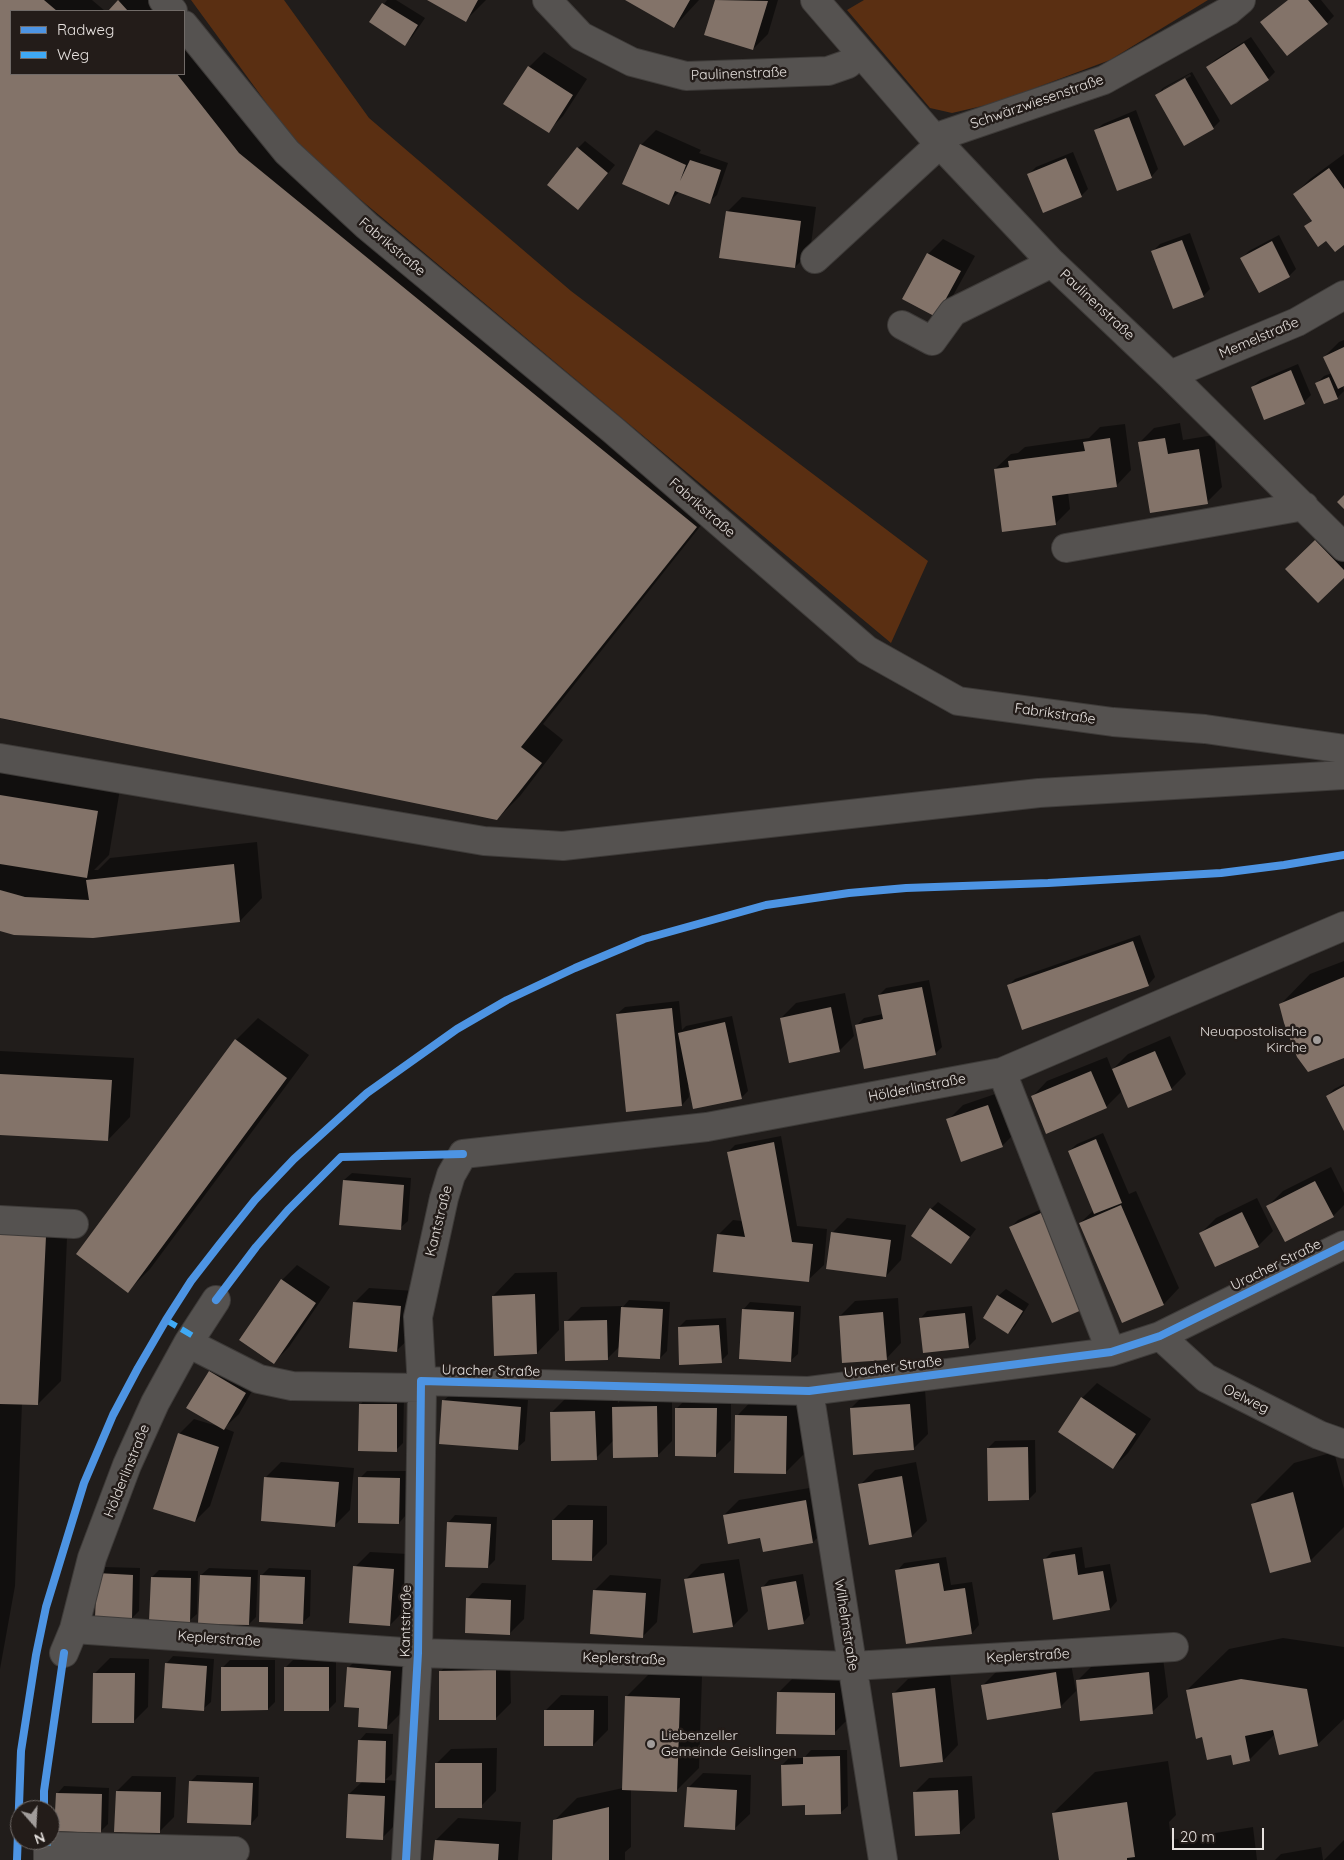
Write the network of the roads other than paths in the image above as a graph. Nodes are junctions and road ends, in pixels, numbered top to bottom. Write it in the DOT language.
graph roads {
  1 [pos="163,0"];
  2 [pos="547,0"];
  3 [pos="815,0"];
  4 [pos="1241,0"];
  5 [pos="172,10"];
  6 [pos="185,26"];
  7 [pos="860,53"];
  8 [pos="937,141"];
  9 [pos="815,259"];
  10 [pos="1052,263"];
  11 [pos="1344,295"];
  12 [pos="902,325"];
  13 [pos="1170,375"];
  14 [pos="1304,506"];
  15 [pos="1344,547"];
  16 [pos="1066,548"];
  17 [pos="1344,749"];
  18 [pos="0,758"];
  19 [pos="1344,775"];
  20 [pos="1344,926"];
  21 [pos="1002,1072"];
  22 [pos="463,1154"];
  23 [pos="0,1220"];
  24 [pos="74,1224"];
  25 [pos="1344,1245"];
  26 [pos="216,1300"];
  27 [pos="1160,1336"];
  28 [pos="188,1342"];
  29 [pos="1111,1352"];
  30 [pos="422,1385"];
  31 [pos="809,1391"];
  32 [pos="1344,1444"];
  33 [pos="69,1641"];
  34 [pos="1174,1647"];
  35 [pos="418,1653"];
  36 [pos="853,1666"];
  37 [pos="235,1850"];
  38 [pos="48,1860"];
  39 [pos="406,1860"];
  40 [pos="883,1860"];
  1 -- 5 [label="street"];
  2 -- 7 [label="street, Paulinenstraße"];
  3 -- 7 [label="street, Paulinenstraße"];
  4 -- 8 [label="street, Schwärzwiesenstraße"];
  6 -- 17 [label="street, Fabrikstraße"];
  7 -- 8 [label="street, Paulinenstraße"];
  8 -- 9 [label="street"];
  8 -- 10 [label="street, Paulinenstraße"];
  10 -- 12 [label="street"];
  10 -- 13 [label="street, Paulinenstraße"];
  11 -- 13 [label="street, Memelstraße"];
  13 -- 14 [label="street, Paulinenstraße"];
  14 -- 15 [label="street, Paulinenstraße"];
  14 -- 16 [label="street"];
  18 -- 19 [label="street"];
  20 -- 21 [label="street, Hölderlinstraße"];
  21 -- 22 [label="street, Hölderlinstraße"];
  21 -- 29 [label="street"];
  22 -- 30 [label="street, Kantstraße"];
  23 -- 24 [label="street"];
  25 -- 27 [label="street, Uracher Straße"];
  26 -- 28 [label="street, Hölderlinstraße"];
  27 -- 29 [label="street, Uracher Straße"];
  27 -- 32 [label="street, Oelweg"];
  28 -- 30 [label="street, Uracher Straße"];
  28 -- 33 [label="street, Hölderlinstraße"];
  29 -- 31 [label="street, Uracher Straße"];
  30 -- 31 [label="street, Uracher Straße"];
  30 -- 35 [label="street, Kantstraße"];
  31 -- 36 [label="street, Wilhelmstraße"];
  33 -- 35 [label="street, Keplerstraße"];
  34 -- 36 [label="street, Keplerstraße"];
  35 -- 36 [label="street, Keplerstraße"];
  35 -- 39 [label="street, Kantstraße"];
  36 -- 40 [label="street, Wilhelmstraße"];
  37 -- 38 [label="street"];
}
